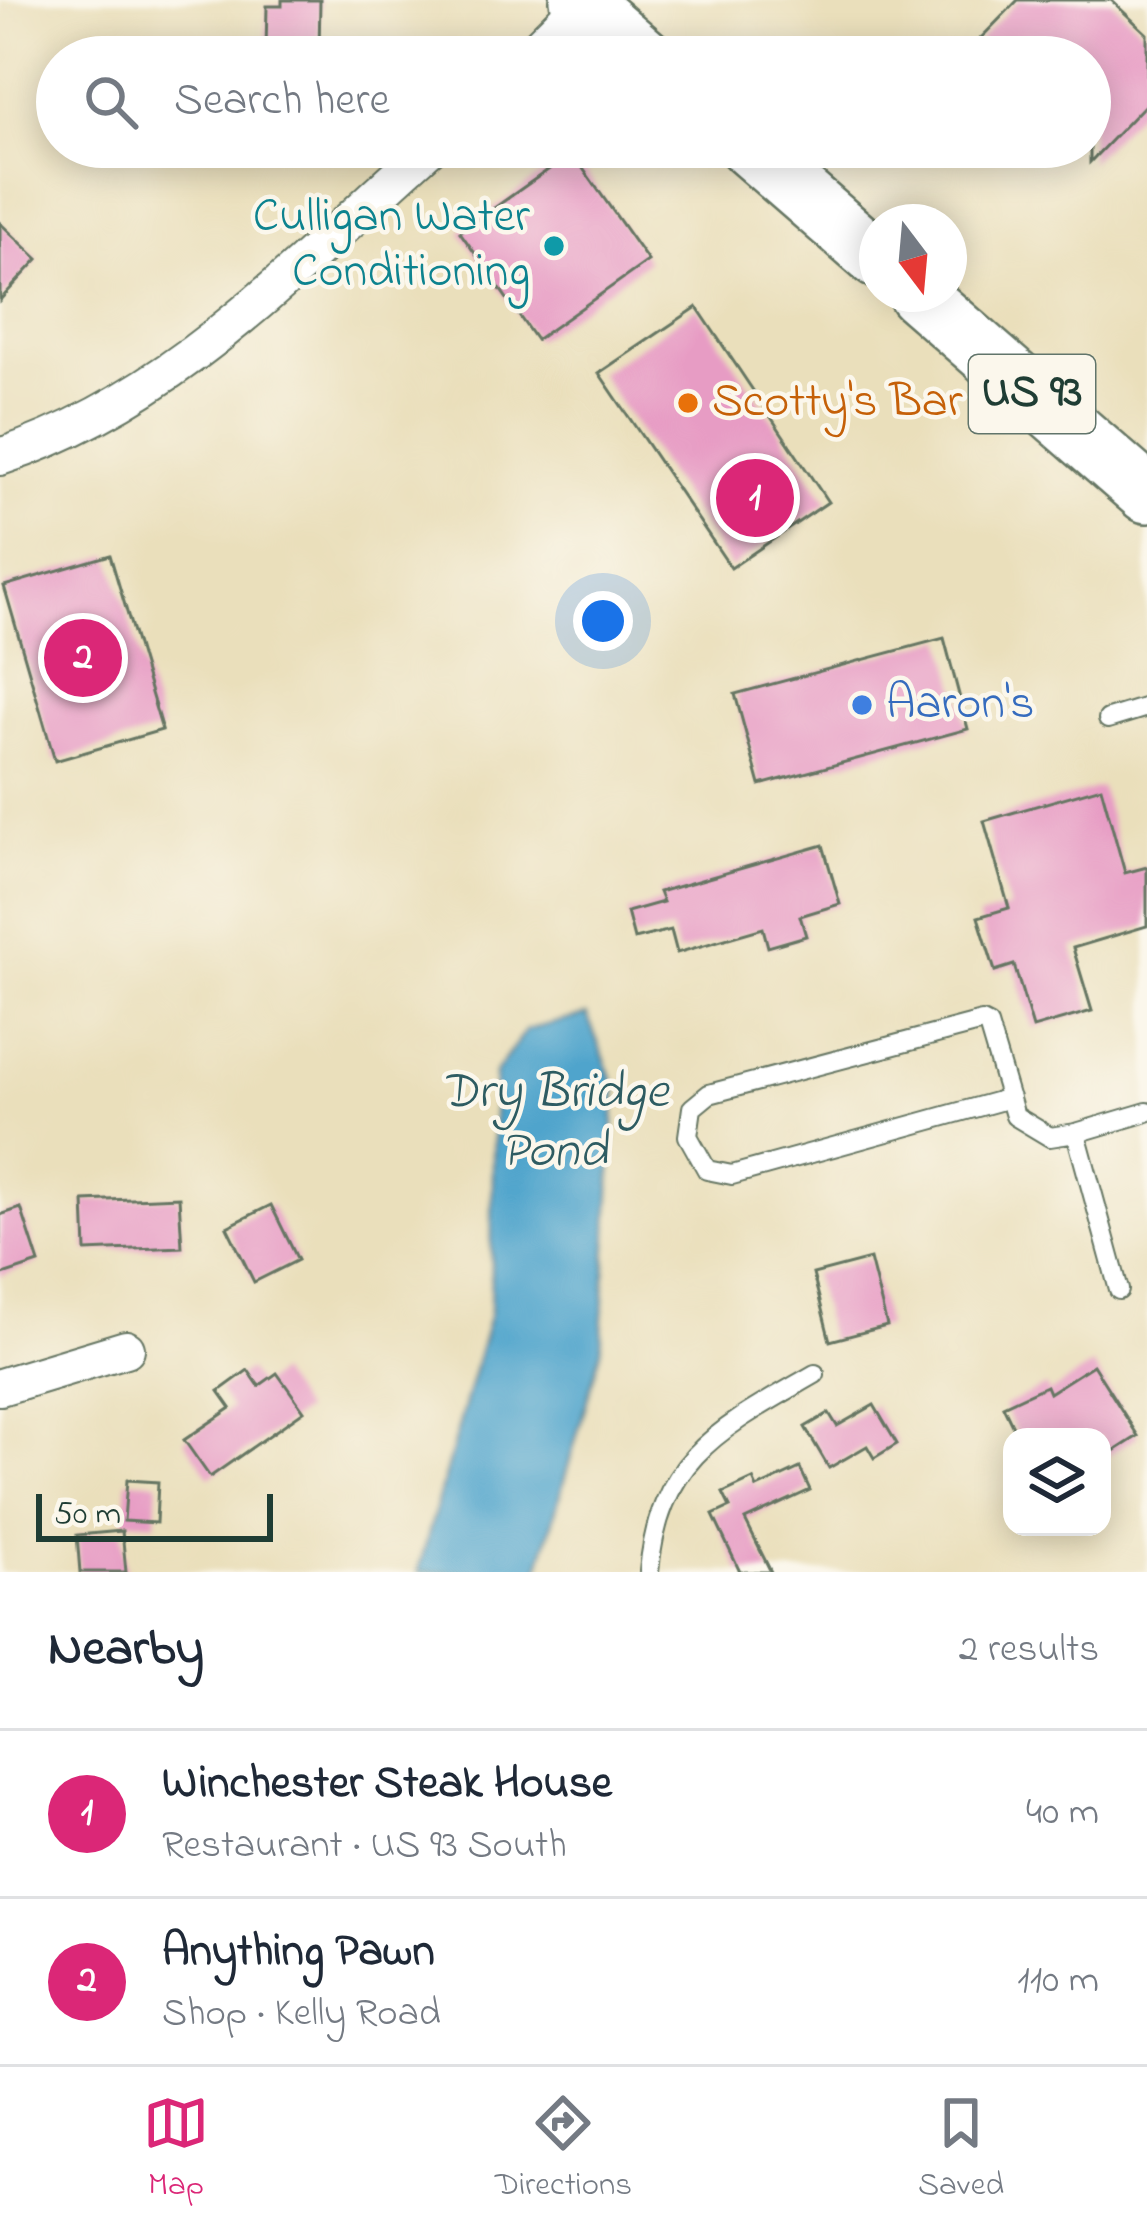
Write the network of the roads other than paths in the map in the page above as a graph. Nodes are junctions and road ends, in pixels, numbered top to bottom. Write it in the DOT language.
graph roads {
  1 [pos="582,1"];
  2 [pos="548,36"];
  3 [pos="621,36"];
  4 [pos="406,168"];
  5 [pos="772,168"];
  6 [pos="859,243"];
  7 [pos="938,312"];
  8 [pos="0,457"];
  9 [pos="1147,494"];
  10 [pos="1147,707"];
  11 [pos="1108,719"];
  12 [pos="1010,1098"];
  13 [pos="1147,1112"];
  14 [pos="1076,1133"];
  15 [pos="1119,1290"];
  16 [pos="126,1349"];
  17 [pos="814,1374"];
  18 [pos="0,1387"];
  19 [pos="649,1572"];
  1 -- 2 [label="street"];
  1 -- 3 [label="main road"];
  4 -- 8 [label="street"];
  5 -- 6 [label="main road"];
  7 -- 9 [label="main road, US 93"];
  10 -- 11 [label="lane"];
  12 -- 12 [label="lane"];
  12 -- 14 [label="lane"];
  13 -- 14 [label="lane"];
  14 -- 15 [label="lane"];
  16 -- 18 [label="street"];
  17 -- 19 [label="lane"];
}
